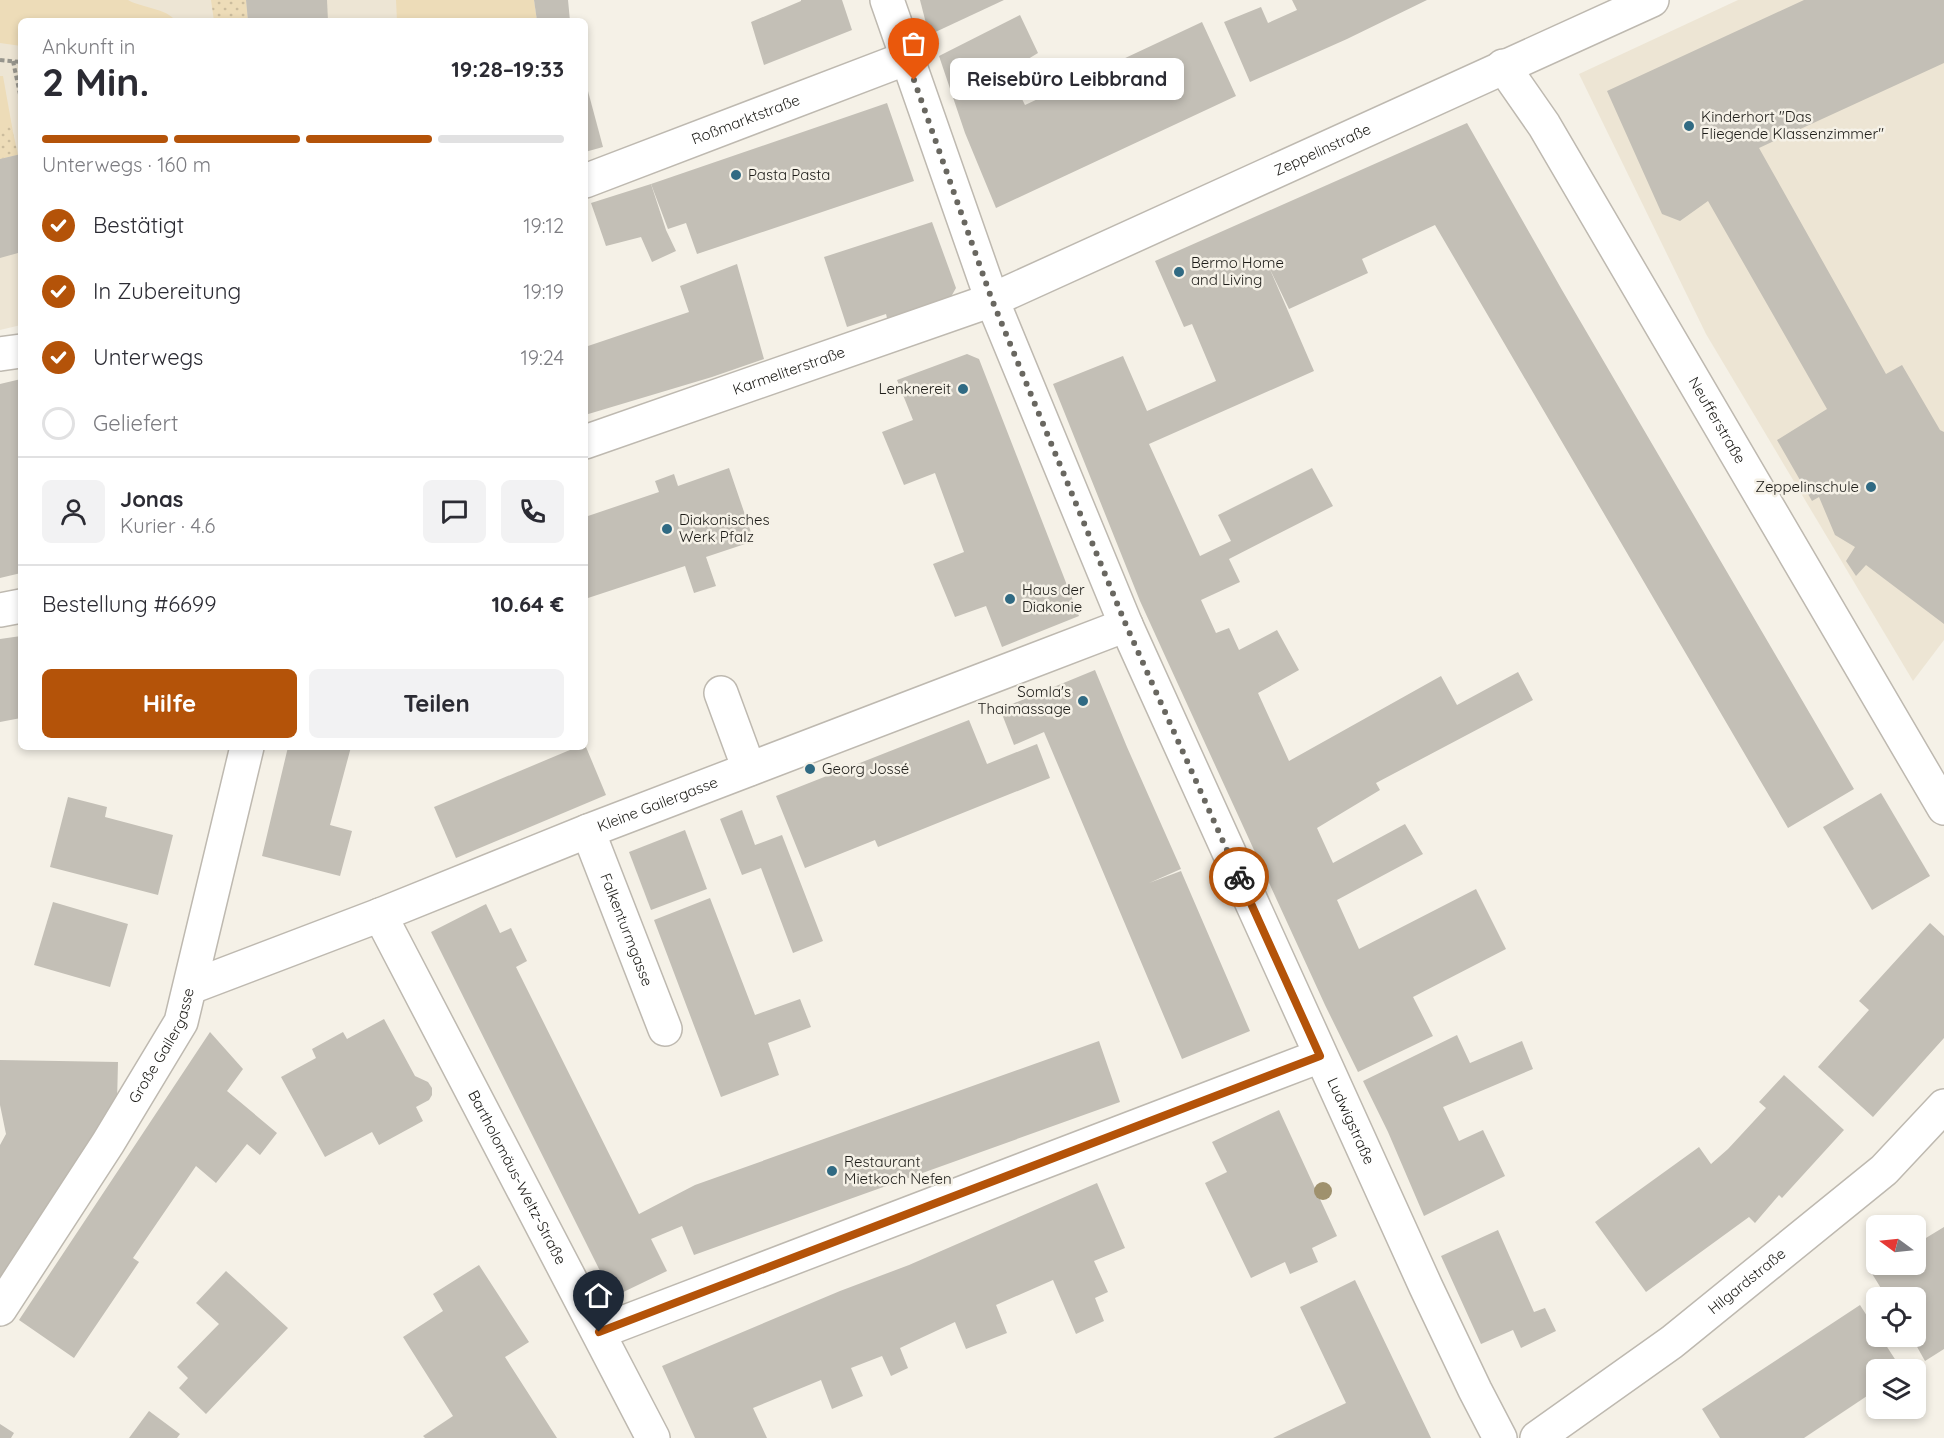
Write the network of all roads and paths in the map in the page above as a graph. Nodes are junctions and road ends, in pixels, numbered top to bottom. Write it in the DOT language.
graph roads {
  1 [pos="887,0"];
  2 [pos="1652,0"];
  3 [pos="907,58"];
  4 [pos="0,60"];
  5 [pos="13,61"];
  6 [pos="18,62"];
  7 [pos="1503,66"];
  8 [pos="18,85"];
  9 [pos="588,180"];
  10 [pos="992,300"];
  11 [pos="18,351"];
  12 [pos="0,354"];
  13 [pos="588,441"];
  14 [pos="18,607"];
  15 [pos="0,610"];
  16 [pos="1126,625"];
  17 [pos="721,693"];
  18 [pos="247,750"];
  19 [pos="749,769"];
  20 [pos="1944,808"];
  21 [pos="588,831"];
  22 [pos="380,915"];
  23 [pos="190,987"];
  24 [pos="665,1029"];
  25 [pos="1320,1056"];
  26 [pos="1944,1106"];
  27 [pos="0,1310"];
  28 [pos="599,1332"];
  29 [pos="653,1438"];
  30 [pos="1500,1438"];
  31 [pos="1537,1438"];
  1 -- 3 [label="street, Ludwigstraße"];
  2 -- 7 [label="street, Zeppelinstraße"];
  3 -- 9 [label="street, Roßmarktstraße"];
  3 -- 10 [label="street, Ludwigstraße"];
  4 -- 5 [label="path"];
  5 -- 6 [label="path"];
  5 -- 8 [label="path"];
  7 -- 10 [label="street, Zeppelinstraße"];
  7 -- 20 [label="street, Neufferstraße"];
  10 -- 13 [label="street, Karmeliterstraße"];
  10 -- 16 [label="street, Ludwigstraße"];
  11 -- 12 [label="street"];
  14 -- 15 [label="street"];
  16 -- 19 [label="street, Kleine Gailergasse"];
  16 -- 25 [label="street, Ludwigstraße"];
  17 -- 19 [label="street"];
  18 -- 23 [label="street, Große Gailergasse"];
  19 -- 21 [label="street, Kleine Gailergasse"];
  21 -- 22 [label="street, Kleine Gailergasse"];
  21 -- 24 [label="street, Falkenturmgasse"];
  22 -- 23 [label="street, Kleine Gailergasse"];
  22 -- 28 [label="street, Bartholomäus-Weltz-Straße"];
  23 -- 27 [label="street, Große Gailergasse"];
  25 -- 28 [label="street"];
  25 -- 30 [label="street, Ludwigstraße"];
  26 -- 31 [label="street, Hilgardstraße"];
  28 -- 29 [label="street, Bartholomäus-Weltz-Straße"];
}
